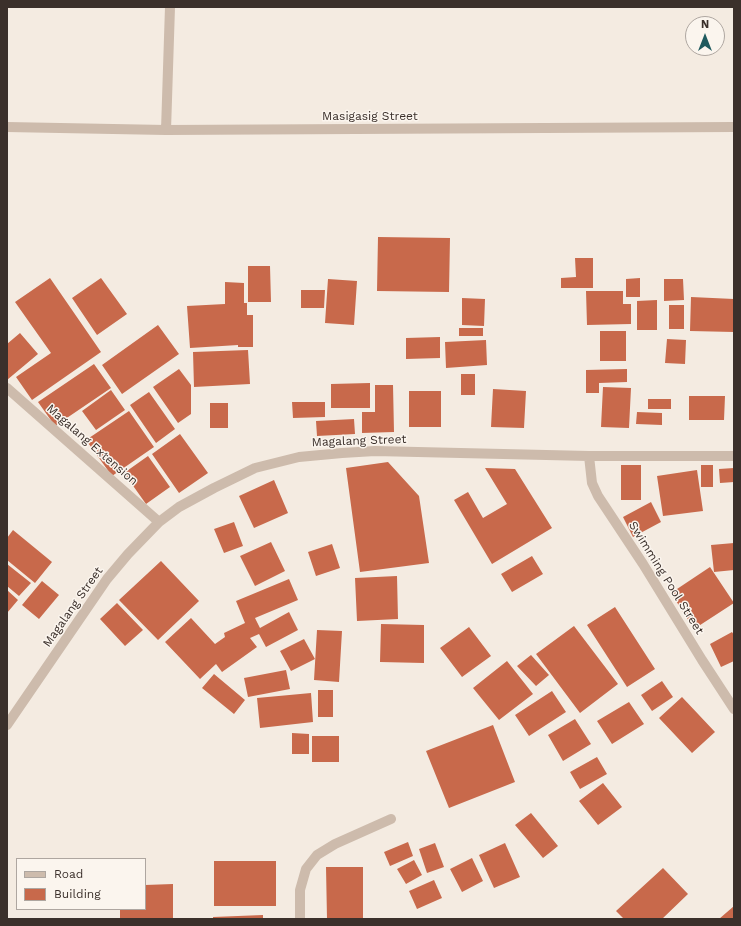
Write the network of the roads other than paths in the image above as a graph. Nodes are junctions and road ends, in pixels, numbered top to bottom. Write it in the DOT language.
graph roads {
  1 [pos="170,7"];
  2 [pos="734,127"];
  3 [pos="7,128"];
  4 [pos="166,130"];
  5 [pos="7,388"];
  6 [pos="589,456"];
  7 [pos="734,456"];
  8 [pos="159,522"];
  9 [pos="734,709"];
  10 [pos="7,725"];
  11 [pos="391,819"];
  12 [pos="300,919"];
  1 -- 4 [label="street"];
  2 -- 4 [label="street, Masigasig Street"];
  3 -- 4 [label="street, Masigasig Street"];
  5 -- 8 [label="street, Magalang Extension"];
  6 -- 7 [label="street, Magalang Street"];
  6 -- 8 [label="street, Magalang Street"];
  6 -- 9 [label="street, Swimming Pool Street"];
  8 -- 10 [label="street, Magalang Street"];
  11 -- 12 [label="street"];
}
